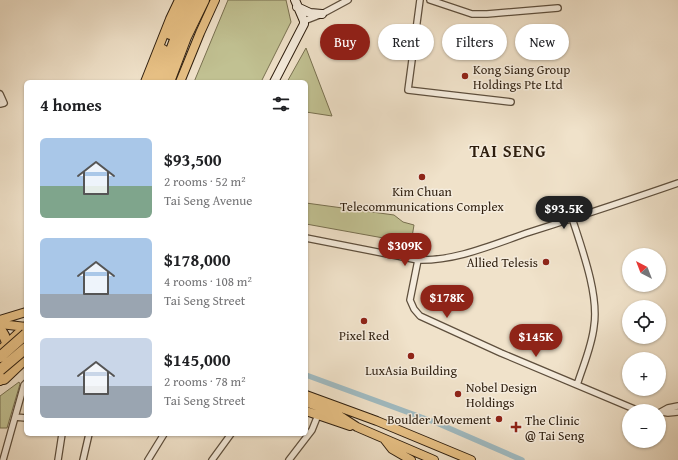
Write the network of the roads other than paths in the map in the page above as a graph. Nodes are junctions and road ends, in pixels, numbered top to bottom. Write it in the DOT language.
graph roads {
  1 [pos="179,0"];
  2 [pos="185,0"];
  3 [pos="194,0"];
  4 [pos="204,0"];
  5 [pos="215,0"];
  6 [pos="348,0"];
  7 [pos="420,0"];
  8 [pos="430,0"];
  9 [pos="296,3"];
  10 [pos="558,8"];
  11 [pos="322,14"];
  12 [pos="304,21"];
  13 [pos="146,80"];
  14 [pos="152,80"];
  15 [pos="160,80"];
  16 [pos="170,80"];
  17 [pos="181,80"];
  18 [pos="275,80"];
  19 [pos="0,94"];
  20 [pos="511,102"];
  21 [pos="0,104"];
  22 [pos="678,183"];
  23 [pos="572,218"];
  24 [pos="308,238"];
  25 [pos="418,260"];
  26 [pos="24,313"];
  27 [pos="0,320"];
  28 [pos="0,324"];
  29 [pos="0,329"];
  30 [pos="24,329"];
  31 [pos="24,330"];
  32 [pos="24,331"];
  33 [pos="0,335"];
  34 [pos="4,342"];
  35 [pos="24,350"];
  36 [pos="2,354"];
  37 [pos="24,354"];
  38 [pos="24,360"];
  39 [pos="0,370"];
  40 [pos="24,371"];
  41 [pos="0,382"];
  42 [pos="24,385"];
  43 [pos="576,385"];
  44 [pos="308,396"];
  45 [pos="308,397"];
  46 [pos="622,404"];
  47 [pos="678,406"];
  48 [pos="666,409"];
  49 [pos="308,412"];
  50 [pos="678,412"];
  51 [pos="666,414"];
  52 [pos="318,415"];
  53 [pos="15,417"];
  54 [pos="24,418"];
  55 [pos="357,427"];
  56 [pos="308,435"];
  57 [pos="62,436"];
  58 [pos="89,436"];
  59 [pos="163,436"];
  60 [pos="230,436"];
  61 [pos="307,436"];
  62 [pos="384,439"];
  63 [pos="3,460"];
  64 [pos="58,460"];
  65 [pos="83,460"];
  66 [pos="148,460"];
  67 [pos="212,460"];
  68 [pos="289,460"];
  69 [pos="411,460"];
  70 [pos="434,460"];
  71 [pos="472,460"];
  1 -- 13 [label="main road"];
  2 -- 14 [label="highway"];
  3 -- 15 [label="highway"];
  4 -- 16 [label="highway"];
  5 -- 17 [label="main road"];
  6 -- 11 [label="street"];
  7 -- 20 [label="street"];
  8 -- 10 [label="street"];
  9 -- 11 [label="main road"];
  9 -- 12 [label="main road"];
  11 -- 12 [label="street"];
  12 -- 18 [label="main road"];
  19 -- 21 [label="street"];
  22 -- 23 [label="street"];
  23 -- 25 [label="street"];
  23 -- 43 [label="street"];
  24 -- 25 [label="street"];
  25 -- 43 [label="street"];
  26 -- 27 [label="main road"];
  28 -- 30 [label="main road"];
  29 -- 34 [label="highway"];
  31 -- 34 [label="main road"];
  32 -- 36 [label="highway, bridge"];
  33 -- 34 [label="main road"];
  34 -- 36 [label="highway"];
  35 -- 39 [label="highway, bridge"];
  36 -- 37 [label="main road"];
  36 -- 41 [label="highway"];
  38 -- 41 [label="highway"];
  40 -- 41 [label="highway"];
  42 -- 53 [label="street"];
  43 -- 46 [label="street"];
  44 -- 71 [label="main road"];
  45 -- 55 [label="main road"];
  47 -- 48 [label="street"];
  49 -- 52 [label="main road"];
  50 -- 51 [label="street"];
  52 -- 55 [label="main road"];
  52 -- 56 [label="street"];
  53 -- 54 [label="street"];
  53 -- 63 [label="street"];
  55 -- 62 [label="main road"];
  57 -- 64 [label="street"];
  58 -- 65 [label="street"];
  59 -- 66 [label="street"];
  60 -- 67 [label="street"];
  61 -- 68 [label="street"];
  62 -- 69 [label="main road"];
  62 -- 70 [label="main road"];
}
